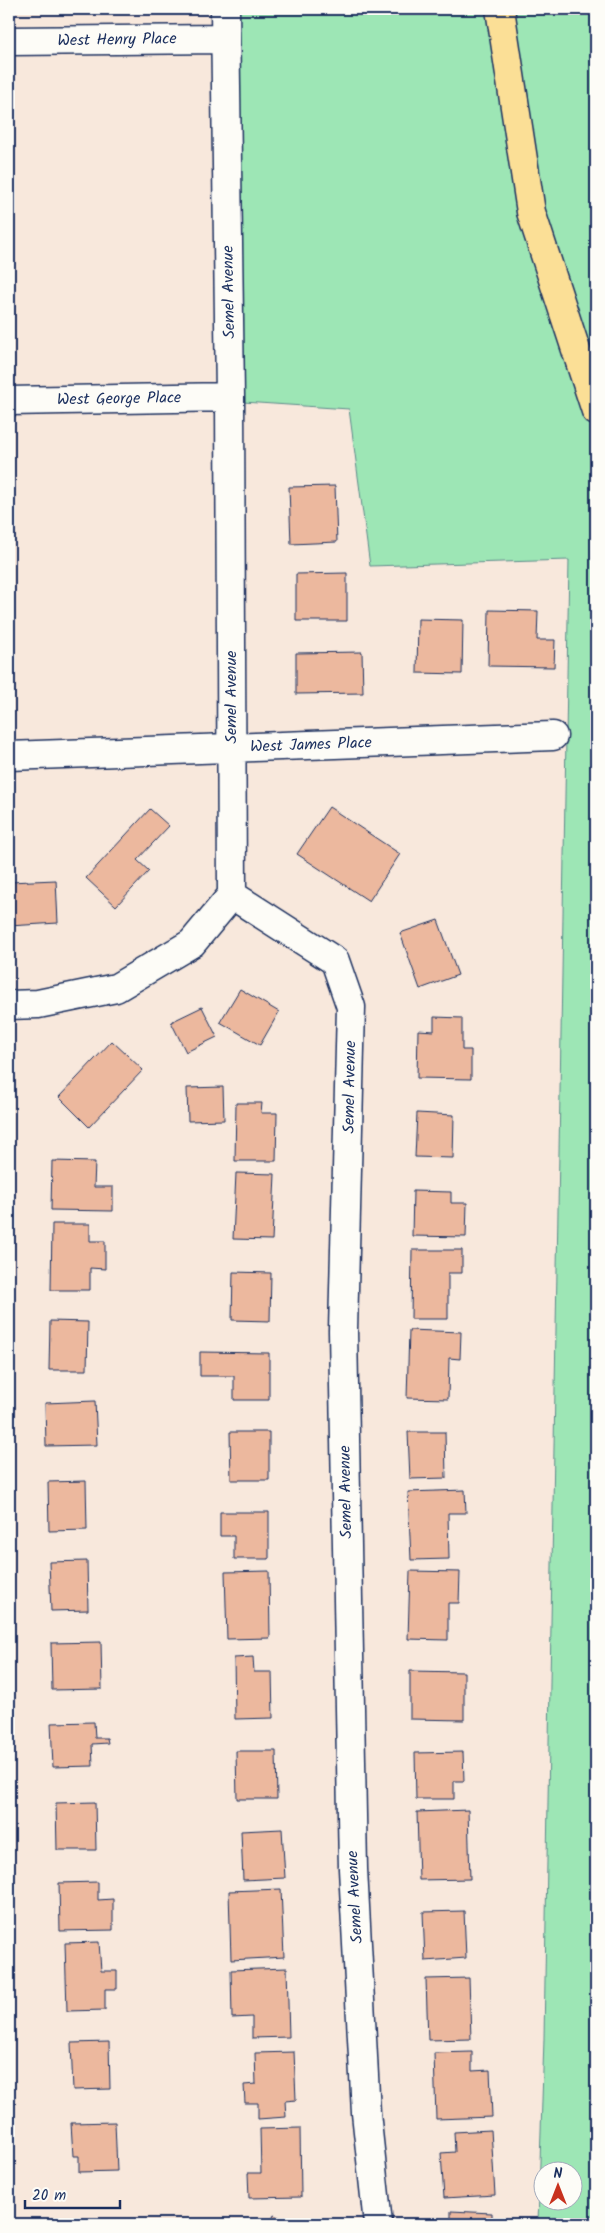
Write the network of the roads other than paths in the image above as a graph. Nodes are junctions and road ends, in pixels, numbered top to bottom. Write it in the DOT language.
graph roads {
  1 [pos="225,9"];
  2 [pos="500,9"];
  3 [pos="226,39"];
  4 [pos="9,41"];
  5 [pos="230,396"];
  6 [pos="9,401"];
  7 [pos="596,411"];
  8 [pos="553,736"];
  9 [pos="231,749"];
  10 [pos="9,756"];
  11 [pos="232,895"];
  12 [pos="9,1005"];
  13 [pos="378,2224"];
  1 -- 3 [label="street, Semel Avenue"];
  2 -- 7 [label="highway"];
  3 -- 4 [label="street, West Henry Place"];
  3 -- 5 [label="street, Semel Avenue"];
  5 -- 6 [label="street, West George Place"];
  5 -- 9 [label="street, Semel Avenue"];
  8 -- 9 [label="street, West James Place"];
  9 -- 10 [label="street, West James Place"];
  9 -- 11 [label="street, Semel Avenue"];
  11 -- 12 [label="street"];
  11 -- 13 [label="street, Semel Avenue"];
}
